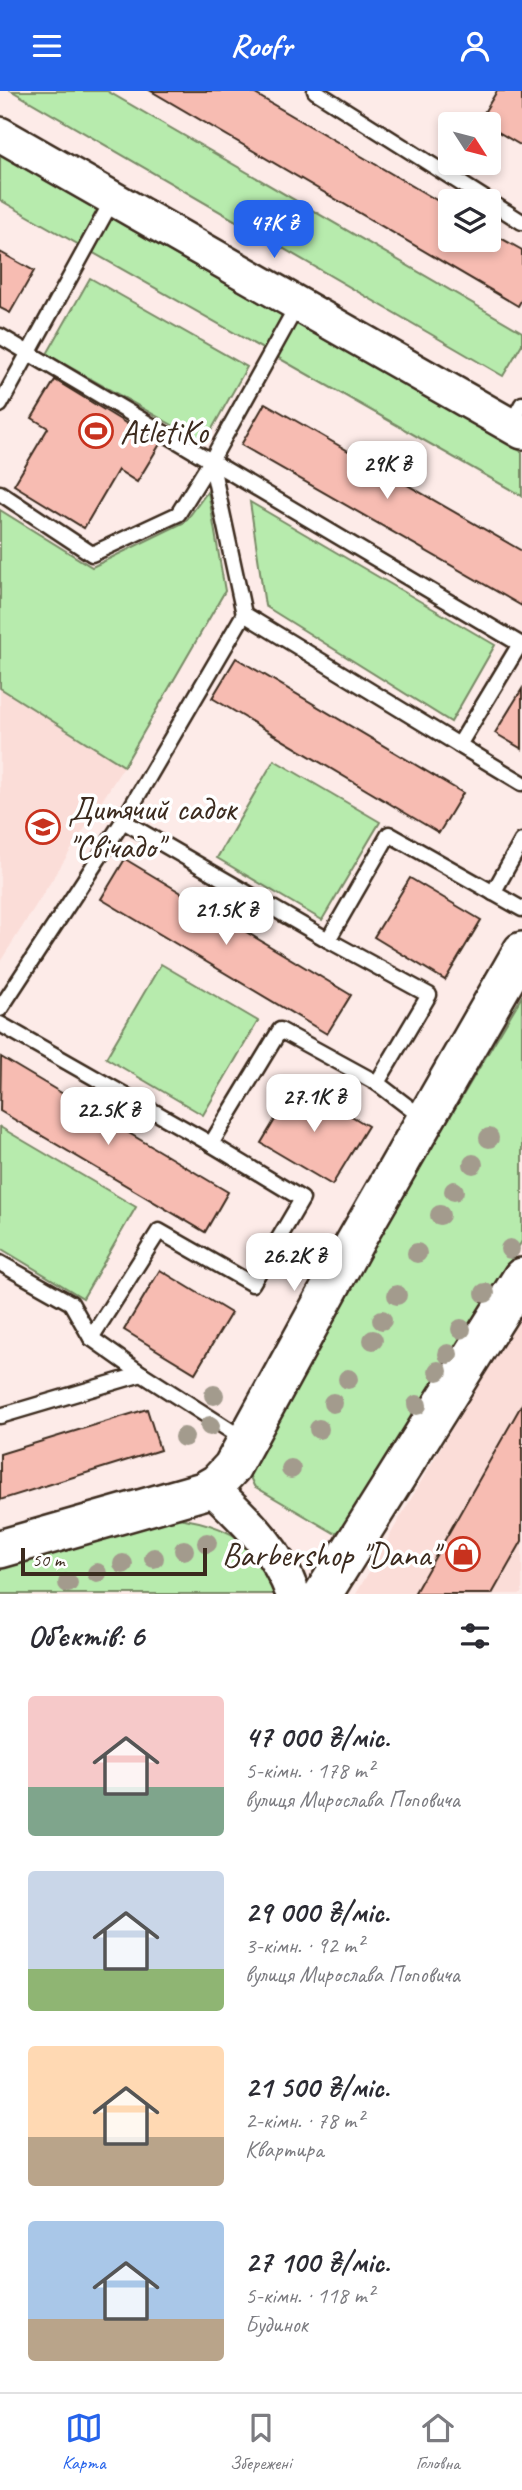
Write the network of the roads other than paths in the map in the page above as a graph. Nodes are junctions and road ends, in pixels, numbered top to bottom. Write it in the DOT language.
graph roads {
  1 [pos="315,91"];
  2 [pos="0,134"];
  3 [pos="113,199"];
  4 [pos="522,222"];
  5 [pos="298,304"];
  6 [pos="0,336"];
  7 [pos="30,353"];
  8 [pos="0,405"];
  9 [pos="518,421"];
  10 [pos="211,461"];
  11 [pos="0,493"];
  12 [pos="244,614"];
  13 [pos="521,644"];
  14 [pos="459,745"];
  15 [pos="522,783"];
  16 [pos="123,821"];
  17 [pos="522,841"];
  18 [pos="493,893"];
  19 [pos="522,909"];
  20 [pos="328,940"];
  21 [pos="522,951"];
  22 [pos="0,1009"];
  23 [pos="0,1024"];
  24 [pos="377,1083"];
  25 [pos="425,1120"];
  26 [pos="211,1144"];
  27 [pos="0,1262"];
  28 [pos="522,1278"];
  29 [pos="91,1338"];
  30 [pos="142,1374"];
  31 [pos="0,1416"];
  32 [pos="247,1441"];
  33 [pos="211,1487"];
  34 [pos="0,1549"];
  35 [pos="293,1594"];
  36 [pos="323,1594"];
  1 -- 4 [label="lane"];
  2 -- 3 [label="street"];
  3 -- 5 [label="street"];
  3 -- 7 [label="lane"];
  5 -- 9 [label="street"];
  5 -- 10 [label="lane"];
  6 -- 7 [label="lane"];
  7 -- 8 [label="lane"];
  7 -- 10 [label="lane"];
  10 -- 11 [label="lane"];
  10 -- 12 [label="lane"];
  10 -- 13 [label="lane"];
  12 -- 14 [label="lane"];
  12 -- 16 [label="lane"];
  13 -- 14 [label="lane"];
  14 -- 15 [label="lane"];
  16 -- 20 [label="lane"];
  16 -- 22 [label="lane"];
  17 -- 18 [label="lane"];
  18 -- 19 [label="lane"];
  18 -- 20 [label="lane"];
  20 -- 24 [label="lane"];
  21 -- 25 [label="main road"];
  23 -- 26 [label="lane"];
  24 -- 25 [label="lane"];
  24 -- 26 [label="lane"];
  25 -- 32 [label="main road"];
  26 -- 29 [label="lane"];
  27 -- 29 [label="lane"];
  28 -- 36 [label="main road"];
  29 -- 30 [label="lane"];
  30 -- 31 [label="lane"];
  30 -- 32 [label="lane"];
  32 -- 33 [label="main road"];
  33 -- 34 [label="main road"];
  33 -- 35 [label="street"];
}
